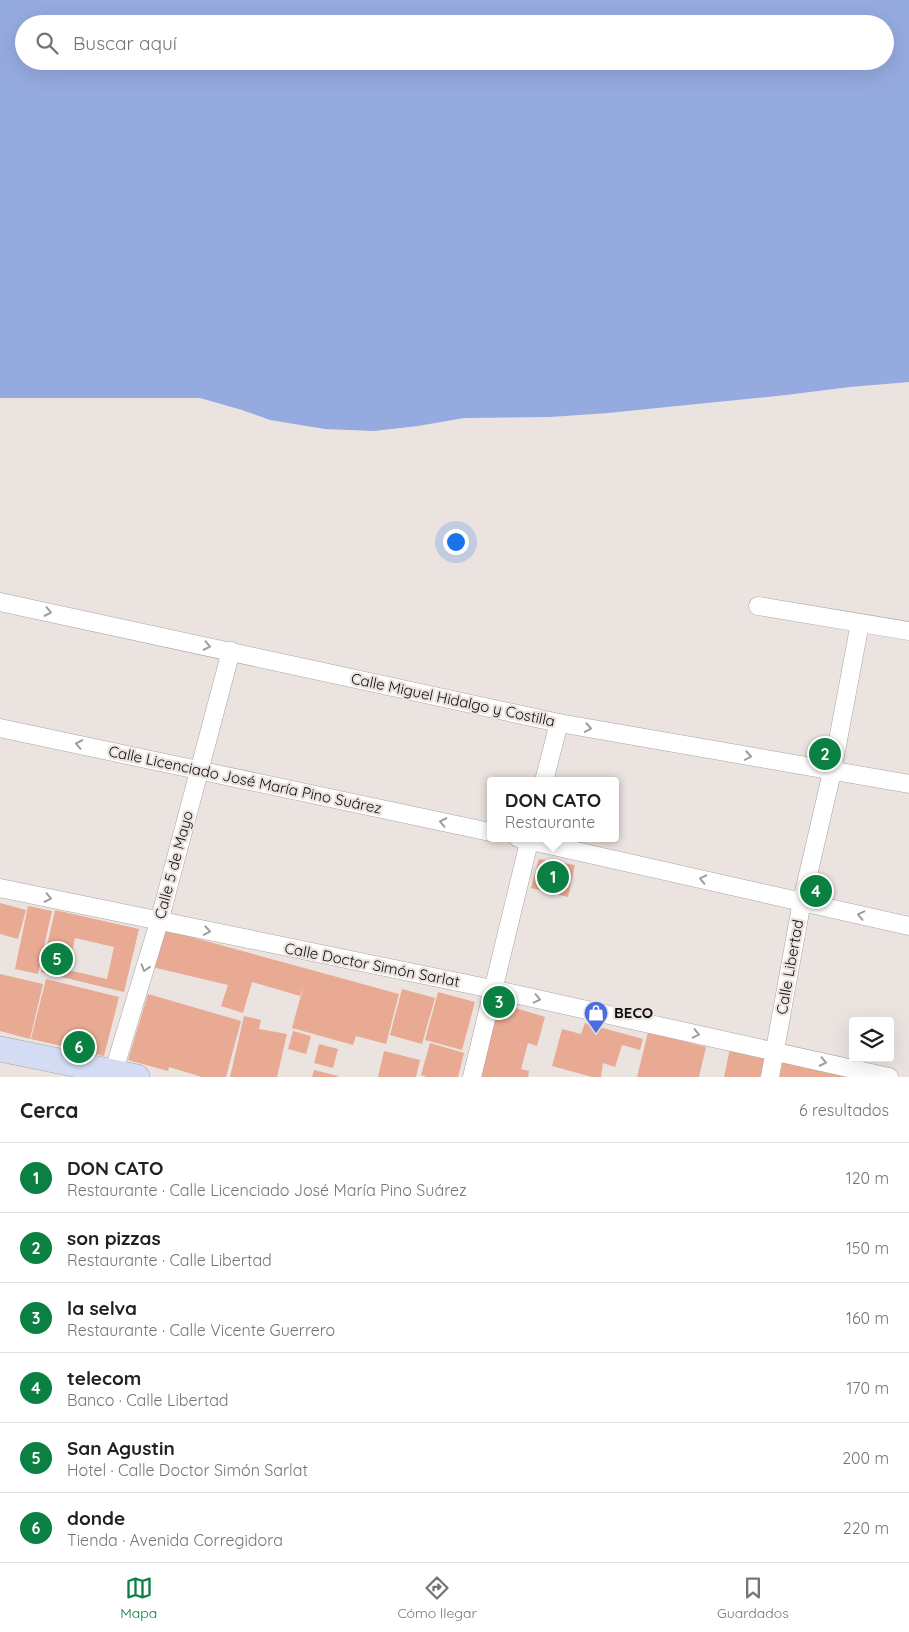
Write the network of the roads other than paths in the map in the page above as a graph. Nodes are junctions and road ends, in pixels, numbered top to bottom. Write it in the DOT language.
graph roads {
  1 [pos="0,602"];
  2 [pos="758,606"];
  3 [pos="860,623"];
  4 [pos="909,631"];
  5 [pos="231,651"];
  6 [pos="559,723"];
  7 [pos="0,728"];
  8 [pos="199,769"];
  9 [pos="832,772"];
  10 [pos="545,777"];
  11 [pos="909,784"];
  12 [pos="487,831"];
  13 [pos="525,842"];
  14 [pos="539,842"];
  15 [pos="0,888"];
  16 [pos="802,901"];
  17 [pos="159,922"];
  18 [pos="909,926"];
  19 [pos="492,989"];
  20 [pos="0,1049"];
  21 [pos="775,1052"];
  22 [pos="121,1075"];
  23 [pos="472,1077"];
  24 [pos="770,1077"];
  25 [pos="889,1077"];
  1 -- 5 [label="street, Calle Miguel Hidalgo y Costilla, one-way"];
  2 -- 3 [label="street"];
  3 -- 4 [label="street"];
  3 -- 9 [label="street, Calle Libertad"];
  5 -- 6 [label="street, Calle Miguel Hidalgo y Costilla"];
  5 -- 8 [label="street, Calle 5 de Mayo"];
  6 -- 9 [label="street, Calle Miguel Hidalgo y Costilla, one-way"];
  6 -- 10 [label="street"];
  8 -- 7 [label="street, Calle Licenciado José María Pino Suárez, one-way"];
  12 -- 8 [label="street, Calle Licenciado José María Pino Suárez, one-way"];
  8 -- 17 [label="street, Calle 5 de Mayo"];
  9 -- 11 [label="street, Calle Miguel Hidalgo y Costilla"];
  9 -- 16 [label="street, Calle Libertad"];
  13 -- 19 [label="street"];
  16 -- 14 [label="street, one-way"];
  15 -- 17 [label="street, Calle Doctor Simón Sarlat, one-way"];
  18 -- 16 [label="street, one-way"];
  16 -- 21 [label="street, Calle Libertad"];
  17 -- 19 [label="street, Calle Doctor Simón Sarlat, one-way"];
  17 -- 22 [label="street, Calle 5 de Mayo, one-way"];
  19 -- 21 [label="street, Calle Doctor Simón Sarlat, one-way"];
  19 -- 23 [label="street"];
  20 -- 22 [label="main road"];
  21 -- 24 [label="street, Calle Libertad"];
  21 -- 25 [label="street, Calle Doctor Simón Sarlat, one-way"];
}
